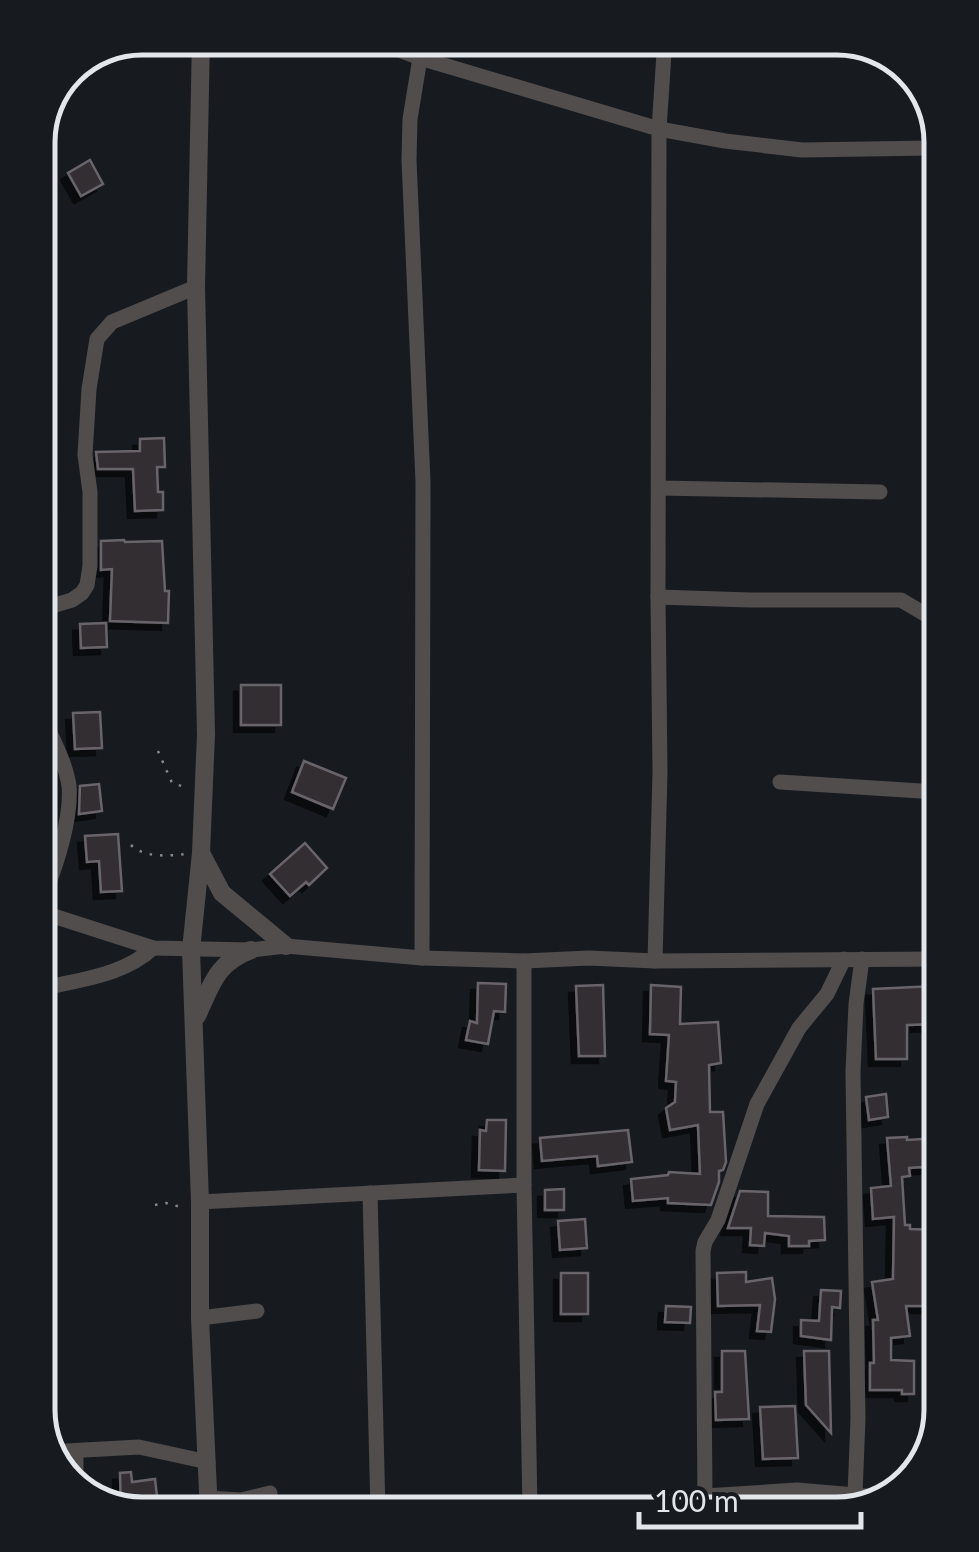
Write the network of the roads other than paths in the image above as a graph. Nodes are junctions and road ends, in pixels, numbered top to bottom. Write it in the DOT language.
graph roads {
  1 [pos="201,55"];
  2 [pos="412,55"];
  3 [pos="422,55"];
  4 [pos="663,55"];
  5 [pos="420,58"];
  6 [pos="658,129"];
  7 [pos="924,148"];
  8 [pos="196,287"];
  9 [pos="659,488"];
  10 [pos="880,492"];
  11 [pos="658,597"];
  12 [pos="55,605"];
  13 [pos="924,613"];
  14 [pos="55,748"];
  15 [pos="780,782"];
  16 [pos="924,791"];
  17 [pos="201,853"];
  18 [pos="55,869"];
  19 [pos="55,917"];
  20 [pos="286,946"];
  21 [pos="153,948"];
  22 [pos="192,950"];
  23 [pos="252,950"];
  24 [pos="422,958"];
  25 [pos="844,959"];
  26 [pos="862,959"];
  27 [pos="924,959"];
  28 [pos="524,960"];
  29 [pos="655,961"];
  30 [pos="55,986"];
  31 [pos="195,1021"];
  32 [pos="524,1185"];
  33 [pos="370,1193"];
  34 [pos="200,1207"];
  35 [pos="257,1311"];
  36 [pos="200,1318"];
  37 [pos="66,1452"];
  38 [pos="76,1452"];
  39 [pos="208,1462"];
  40 [pos="76,1466"];
  41 [pos="270,1493"];
  42 [pos="855,1494"];
  43 [pos="704,1496"];
  44 [pos="209,1497"];
  45 [pos="253,1497"];
  46 [pos="378,1497"];
  47 [pos="530,1497"];
  48 [pos="699,1497"];
  1 -- 8 [label="street"];
  2 -- 5 [label="street"];
  3 -- 5 [label="street"];
  4 -- 6 [label="street"];
  5 -- 6 [label="street"];
  5 -- 24 [label="street"];
  6 -- 7 [label="street"];
  6 -- 9 [label="street"];
  8 -- 12 [label="street"];
  8 -- 17 [label="street"];
  9 -- 10 [label="street"];
  9 -- 11 [label="street"];
  11 -- 13 [label="street"];
  11 -- 29 [label="street"];
  14 -- 18 [label="street"];
  15 -- 16 [label="street"];
  17 -- 20 [label="street"];
  17 -- 22 [label="street"];
  19 -- 21 [label="street"];
  20 -- 23 [label="street"];
  20 -- 24 [label="street"];
  21 -- 22 [label="street"];
  21 -- 30 [label="street"];
  22 -- 23 [label="street"];
  22 -- 31 [label="street"];
  23 -- 31 [label="street"];
  24 -- 28 [label="street"];
  25 -- 26 [label="street"];
  25 -- 29 [label="street"];
  25 -- 43 [label="street"];
  26 -- 27 [label="street"];
  26 -- 42 [label="street"];
  28 -- 29 [label="street"];
  28 -- 32 [label="street"];
  31 -- 34 [label="street"];
  32 -- 33 [label="street"];
  32 -- 47 [label="street"];
  33 -- 34 [label="street"];
  33 -- 46 [label="street"];
  34 -- 36 [label="street"];
  35 -- 36 [label="street"];
  36 -- 39 [label="street"];
  37 -- 38 [label="street"];
  38 -- 39 [label="street"];
  38 -- 40 [label="street"];
  39 -- 44 [label="street"];
  41 -- 45 [label="street"];
  42 -- 43 [label="street"];
  43 -- 48 [label="street"];
}
